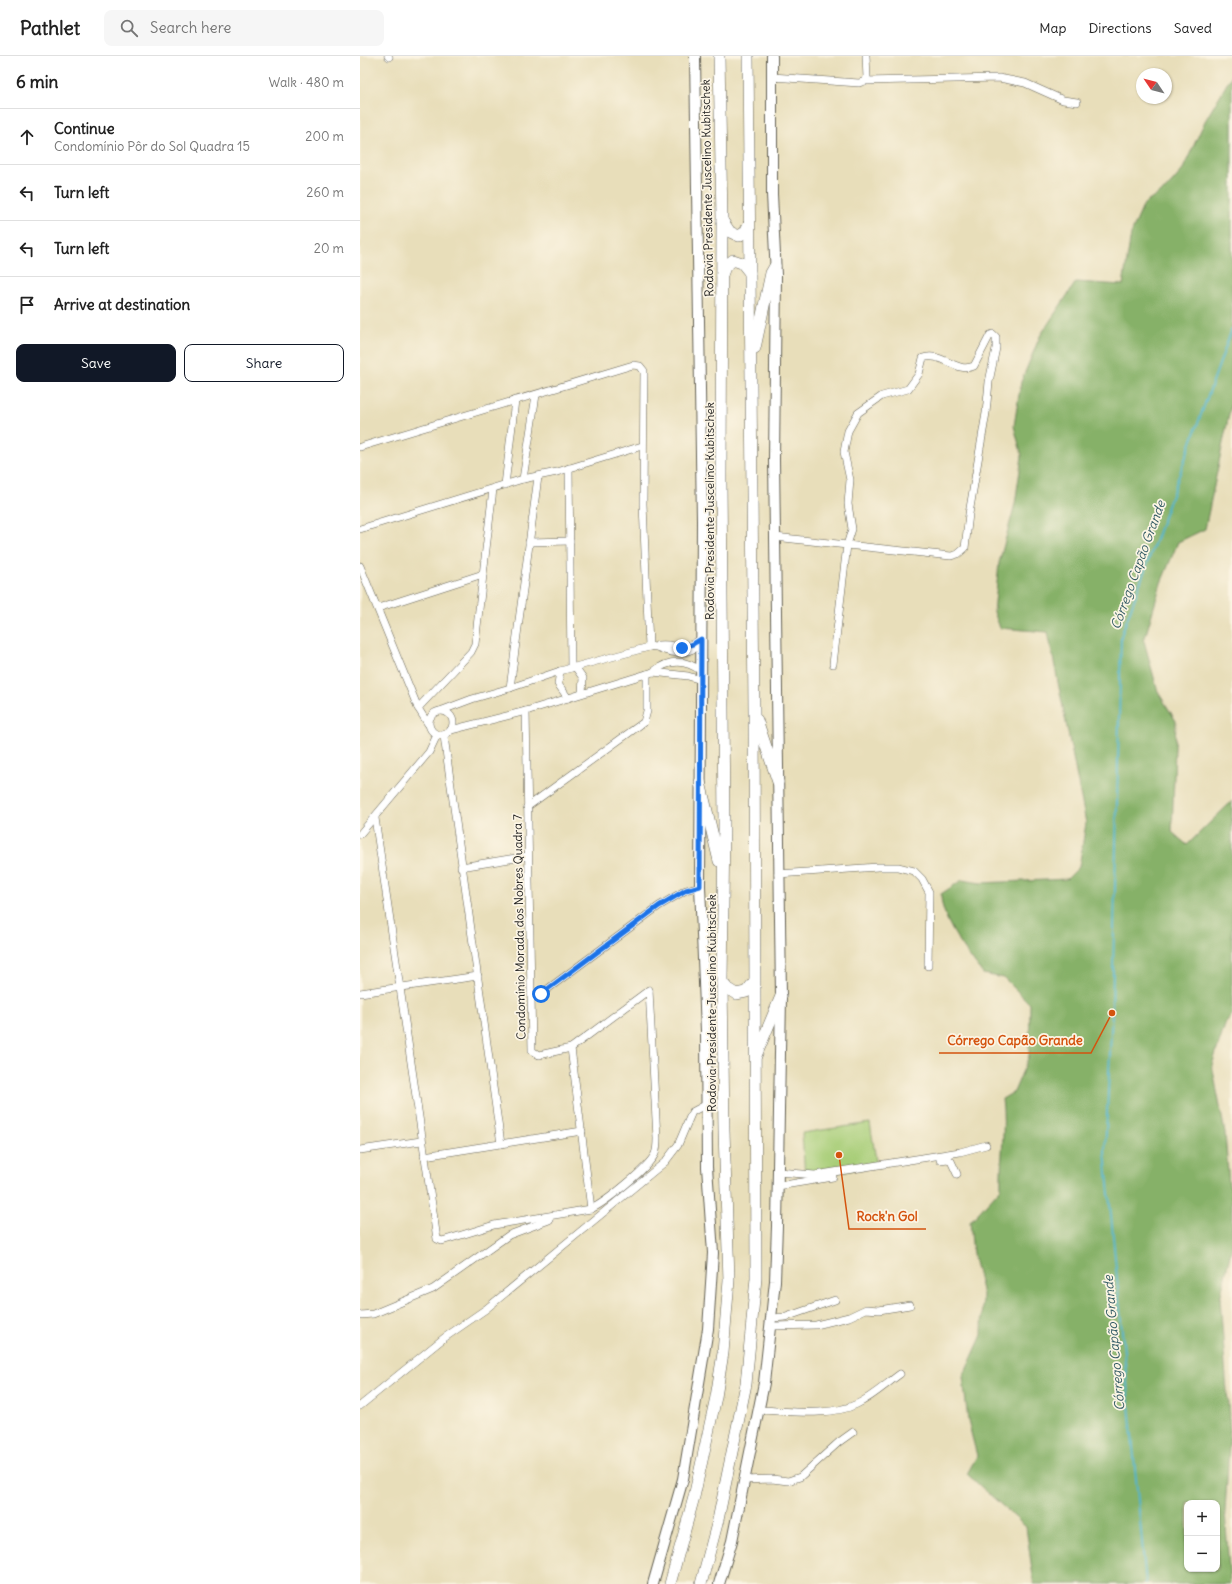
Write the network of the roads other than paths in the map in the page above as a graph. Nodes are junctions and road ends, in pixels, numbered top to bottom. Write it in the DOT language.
graph roads {
  1 [pos="695,56"];
  2 [pos="719,56"];
  3 [pos="748,56"];
  4 [pos="772,56"];
  5 [pos="866,56"];
  6 [pos="772,78"];
  7 [pos="866,81"];
  8 [pos="1078,102"];
  9 [pos="722,220"];
  10 [pos="750,222"];
  11 [pos="775,266"];
  12 [pos="750,273"];
  13 [pos="722,276"];
  14 [pos="751,364"];
  15 [pos="536,395"];
  16 [pos="515,400"];
  17 [pos="642,446"];
  18 [pos="360,447"];
  19 [pos="569,468"];
  20 [pos="538,477"];
  21 [pos="523,479"];
  22 [pos="505,485"];
  23 [pos="493,489"];
  24 [pos="360,529"];
  25 [pos="775,537"];
  26 [pos="570,541"];
  27 [pos="529,542"];
  28 [pos="847,545"];
  29 [pos="360,566"];
  30 [pos="483,574"];
  31 [pos="378,608"];
  32 [pos="701,642"];
  33 [pos="652,646"];
  34 [pos="668,651"];
  35 [pos="676,652"];
  36 [pos="676,661"];
  37 [pos="667,663"];
  38 [pos="834,664"];
  39 [pos="573,668"];
  40 [pos="560,671"];
  41 [pos="650,673"];
  42 [pos="701,676"];
  43 [pos="510,688"];
  44 [pos="582,693"];
  45 [pos="568,698"];
  46 [pos="418,708"];
  47 [pos="526,711"];
  48 [pos="754,711"];
  49 [pos="436,712"];
  50 [pos="428,724"];
  51 [pos="451,730"];
  52 [pos="441,735"];
  53 [pos="700,782"];
  54 [pos="778,782"];
  55 [pos="527,806"];
  56 [pos="375,818"];
  57 [pos="360,834"];
  58 [pos="528,856"];
  59 [pos="461,867"];
  60 [pos="778,874"];
  61 [pos="724,878"];
  62 [pos="700,886"];
  63 [pos="928,966"];
  64 [pos="478,976"];
  65 [pos="722,982"];
  66 [pos="754,982"];
  67 [pos="399,987"];
  68 [pos="360,993"];
  69 [pos="541,994"];
  70 [pos="781,996"];
  71 [pos="571,1048"];
  72 [pos="754,1062"];
  73 [pos="707,1104"];
  74 [pos="582,1131"];
  75 [pos="422,1141"];
  76 [pos="501,1144"];
  77 [pos="986,1145"];
  78 [pos="360,1150"];
  79 [pos="424,1156"];
  80 [pos="778,1172"];
  81 [pos="957,1174"];
  82 [pos="778,1186"];
  83 [pos="591,1209"];
  84 [pos="563,1214"];
  85 [pos="836,1300"];
  86 [pos="910,1305"];
  87 [pos="360,1315"];
  88 [pos="771,1322"];
  89 [pos="900,1374"];
  90 [pos="360,1406"];
  91 [pos="759,1410"];
  92 [pos="854,1432"];
  93 [pos="745,1480"];
  94 [pos="653,1584"];
  95 [pos="670,1584"];
  96 [pos="701,1584"];
  97 [pos="719,1584"];
  1 -- 32 [label="main road"];
  2 -- 9 [label="highway, Rodovia Presidente Juscelino Kubitschek"];
  3 -- 10 [label="highway"];
  4 -- 6 [label="main road"];
  5 -- 7 [label="street"];
  6 -- 7 [label="street"];
  6 -- 11 [label="main road"];
  7 -- 8 [label="street"];
  9 -- 10 [label="highway"];
  9 -- 13 [label="highway, Rodovia Presidente Juscelino Kubitschek"];
  10 -- 12 [label="highway"];
  11 -- 14 [label="highway"];
  11 -- 25 [label="main road"];
  12 -- 13 [label="highway"];
  12 -- 14 [label="highway"];
  13 -- 61 [label="highway, Rodovia Presidente Juscelino Kubitschek"];
  14 -- 48 [label="highway"];
  15 -- 16 [label="street"];
  15 -- 17 [label="street"];
  15 -- 21 [label="street"];
  16 -- 18 [label="street"];
  16 -- 22 [label="street"];
  17 -- 19 [label="street"];
  17 -- 33 [label="street"];
  19 -- 20 [label="street"];
  19 -- 26 [label="street"];
  20 -- 21 [label="street"];
  20 -- 27 [label="street"];
  21 -- 22 [label="street"];
  22 -- 23 [label="street"];
  23 -- 24 [label="street"];
  23 -- 30 [label="street"];
  25 -- 28 [label="street"];
  25 -- 54 [label="main road"];
  26 -- 27 [label="street"];
  26 -- 39 [label="street"];
  27 -- 43 [label="street"];
  28 -- 28 [label="street"];
  28 -- 38 [label="street"];
  29 -- 31 [label="street"];
  30 -- 31 [label="street"];
  30 -- 46 [label="street"];
  31 -- 46 [label="street"];
  32 -- 33 [label="street"];
  32 -- 35 [label="street"];
  32 -- 42 [label="main road"];
  33 -- 34 [label="street"];
  33 -- 39 [label="street"];
  34 -- 35 [label="street"];
  34 -- 37 [label="street"];
  35 -- 36 [label="street"];
  36 -- 37 [label="street"];
  36 -- 42 [label="street"];
  37 -- 41 [label="street"];
  39 -- 40 [label="street"];
  39 -- 44 [label="street"];
  40 -- 43 [label="street"];
  40 -- 45 [label="street"];
  41 -- 42 [label="street"];
  41 -- 44 [label="street"];
  41 -- 55 [label="street"];
  42 -- 53 [label="main road"];
  43 -- 49 [label="street"];
  44 -- 45 [label="street"];
  45 -- 47 [label="street"];
  46 -- 49 [label="street"];
  46 -- 50 [label="street"];
  47 -- 51 [label="street"];
  47 -- 55 [label="street, Condomínio Morada dos Nobres Quadra 7"];
  48 -- 54 [label="highway"];
  48 -- 66 [label="highway"];
  49 -- 50 [label="street"];
  49 -- 51 [label="street"];
  50 -- 52 [label="street"];
  51 -- 52 [label="street"];
  52 -- 56 [label="street"];
  52 -- 59 [label="street"];
  53 -- 61 [label="highway"];
  53 -- 62 [label="main road"];
  54 -- 60 [label="main road"];
  55 -- 58 [label="street, Condomínio Morada dos Nobres Quadra 7"];
  56 -- 57 [label="street"];
  56 -- 67 [label="street"];
  58 -- 59 [label="street"];
  58 -- 71 [label="street, Condomínio Morada dos Nobres Quadra 7"];
  59 -- 64 [label="street"];
  60 -- 63 [label="street"];
  60 -- 70 [label="main road"];
  61 -- 65 [label="highway, Rodovia Presidente Juscelino Kubitschek"];
  62 -- 69 [label="street"];
  62 -- 73 [label="main road"];
  64 -- 67 [label="street"];
  64 -- 76 [label="street"];
  65 -- 66 [label="highway"];
  65 -- 95 [label="highway, Rodovia Presidente Juscelino Kubitschek"];
  66 -- 72 [label="highway"];
  67 -- 68 [label="street"];
  67 -- 75 [label="street"];
  70 -- 72 [label="highway"];
  70 -- 80 [label="main road"];
  71 -- 74 [label="street"];
  71 -- 83 [label="street"];
  72 -- 96 [label="highway"];
  73 -- 90 [label="street"];
  73 -- 94 [label="main road"];
  74 -- 76 [label="street"];
  74 -- 83 [label="street"];
  75 -- 78 [label="street"];
  75 -- 79 [label="street"];
  76 -- 79 [label="street"];
  77 -- 80 [label="street"];
  79 -- 84 [label="street"];
  80 -- 82 [label="main road"];
  81 -- 82 [label="street"];
  82 -- 88 [label="main road"];
  83 -- 84 [label="street"];
  84 -- 87 [label="street"];
  85 -- 88 [label="street"];
  86 -- 88 [label="street"];
  88 -- 91 [label="main road"];
  89 -- 91 [label="street"];
  91 -- 93 [label="main road"];
  92 -- 93 [label="street"];
  93 -- 97 [label="main road"];
}
